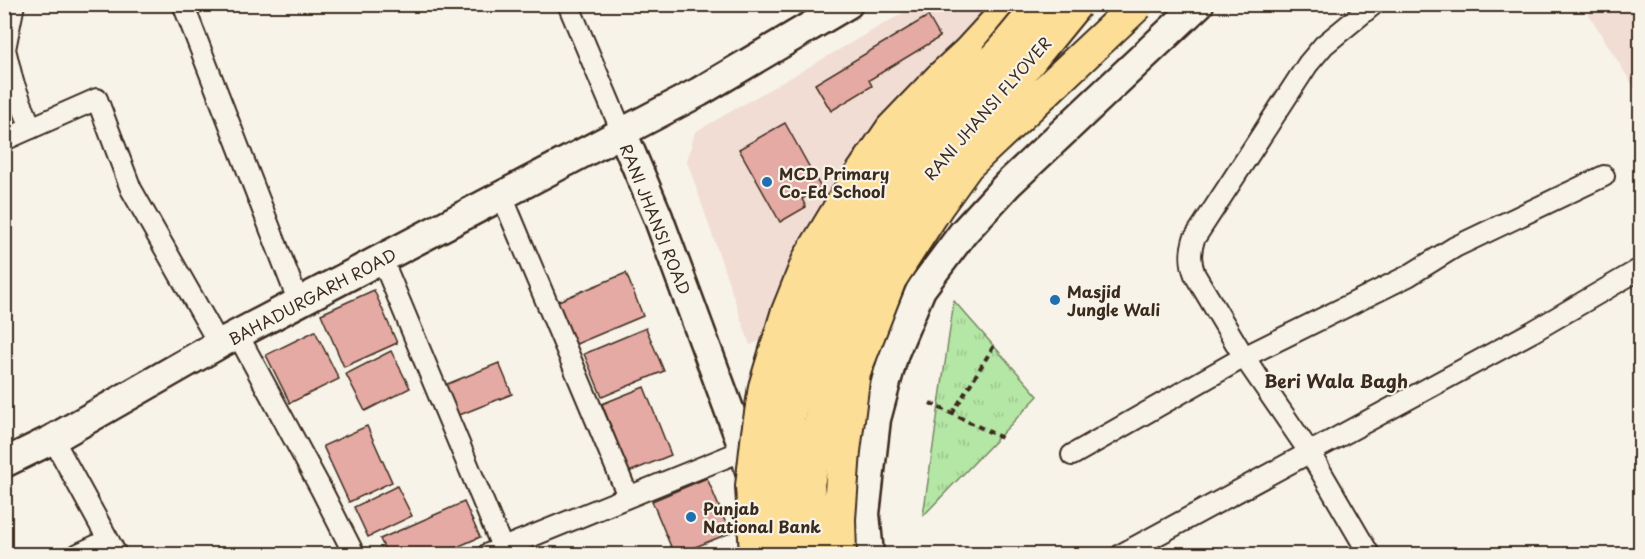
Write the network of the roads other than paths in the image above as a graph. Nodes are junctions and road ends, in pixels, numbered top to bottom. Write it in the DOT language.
graph roads {
  1 [pos="14,4"];
  2 [pos="183,4"];
  3 [pos="568,4"];
  4 [pos="848,4"];
  5 [pos="1012,4"];
  6 [pos="1041,4"];
  7 [pos="1076,4"];
  8 [pos="1138,4"];
  9 [pos="1199,4"];
  10 [pos="1374,4"];
  11 [pos="31,128"];
  12 [pos="622,132"];
  13 [pos="4,140"];
  14 [pos="1604,176"];
  15 [pos="502,196"];
  16 [pos="382,259"];
  17 [pos="1641,270"];
  18 [pos="298,303"];
  19 [pos="229,340"];
  20 [pos="1244,357"];
  21 [pos="53,439"];
  22 [pos="1311,453"];
  23 [pos="1072,455"];
  24 [pos="747,460"];
  25 [pos="4,463"];
  26 [pos="628,496"];
  27 [pos="865,514"];
  28 [pos="112,548"];
  29 [pos="498,552"];
  30 [pos="78,555"];
  31 [pos="354,555"];
  32 [pos="756,555"];
  33 [pos="763,555"];
  34 [pos="783,555"];
  35 [pos="814,555"];
  36 [pos="840,555"];
  37 [pos="869,555"];
  38 [pos="1122,555"];
  39 [pos="1369,555"];
  1 -- 11 [label="street"];
  2 -- 18 [label="street"];
  3 -- 12 [label="street"];
  4 -- 12 [label="main road, RANI JHANSI ROAD"];
  5 -- 32 [label="main road, bridge"];
  6 -- 34 [label="main road, RANI JHANSI FLYOVER, bridge"];
  7 -- 35 [label="main road, RANI JHANSI FLYOVER, bridge"];
  8 -- 36 [label="main road, bridge"];
  9 -- 27 [label="main road"];
  10 -- 20 [label="street"];
  11 -- 13 [label="street"];
  11 -- 19 [label="street"];
  12 -- 15 [label="main road, BAHADURGARH ROAD"];
  12 -- 24 [label="main road, RANI JHANSI ROAD"];
  14 -- 20 [label="street"];
  15 -- 16 [label="main road, BAHADURGARH ROAD"];
  15 -- 26 [label="street"];
  16 -- 18 [label="main road, BAHADURGARH ROAD"];
  16 -- 29 [label="street"];
  17 -- 22 [label="street"];
  18 -- 19 [label="main road, BAHADURGARH ROAD"];
  19 -- 21 [label="main road, BAHADURGARH ROAD"];
  19 -- 31 [label="street"];
  20 -- 22 [label="street"];
  20 -- 23 [label="street"];
  21 -- 25 [label="main road, BAHADURGARH ROAD"];
  21 -- 28 [label="street"];
  22 -- 38 [label="street"];
  22 -- 39 [label="street"];
  24 -- 26 [label="street"];
  24 -- 27 [label="main road"];
  24 -- 33 [label="main road, RANI JHANSI ROAD"];
  26 -- 29 [label="street"];
  27 -- 37 [label="main road"];
  28 -- 30 [label="street"];
}
